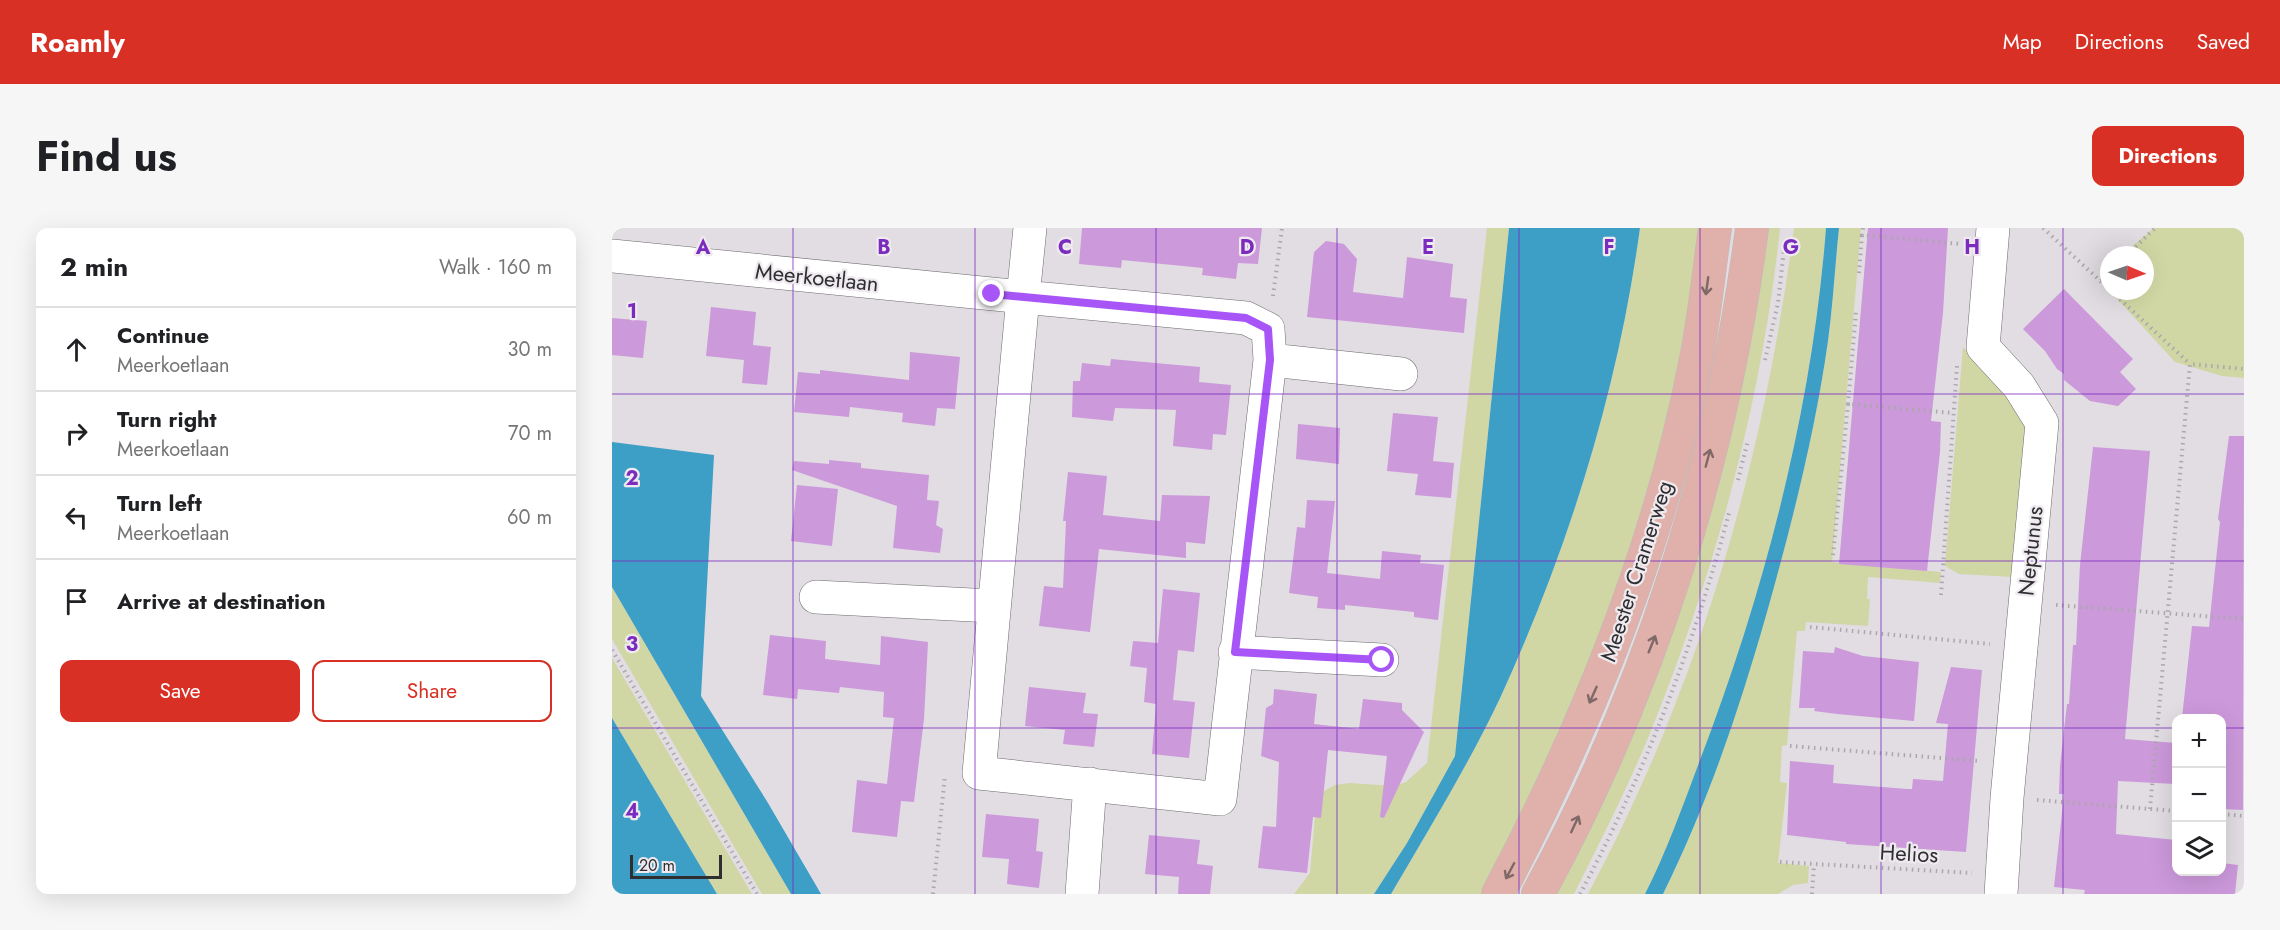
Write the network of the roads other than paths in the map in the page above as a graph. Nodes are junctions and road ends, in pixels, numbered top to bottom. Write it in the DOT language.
graph roads {
  1 [pos="1030,228"];
  2 [pos="1715,228"];
  3 [pos="1752,228"];
  4 [pos="1979,232"];
  5 [pos="612,256"];
  6 [pos="1023,297"];
  7 [pos="1269,344"];
  8 [pos="1401,374"];
  9 [pos="816,597"];
  10 [pos="992,606"];
  11 [pos="1235,652"];
  12 [pos="1382,660"];
  13 [pos="1090,784"];
  14 [pos="2002,884"];
  15 [pos="1082,894"];
  16 [pos="1498,894"];
  17 [pos="1538,894"];
  1 -- 6 [label="street"];
  2 -- 16 [label="main road, Meester Cramerweg, one-way"];
  17 -- 3 [label="main road, Meester Cramerweg, one-way"];
  4 -- 14 [label="street, Neptunus"];
  5 -- 6 [label="street, Meerkoetlaan"];
  6 -- 7 [label="street, Meerkoetlaan"];
  6 -- 10 [label="street"];
  7 -- 8 [label="street, Meerkoetlaan"];
  7 -- 11 [label="street"];
  9 -- 10 [label="street"];
  10 -- 13 [label="street"];
  11 -- 12 [label="street"];
  11 -- 13 [label="street"];
  13 -- 15 [label="street"];
}
